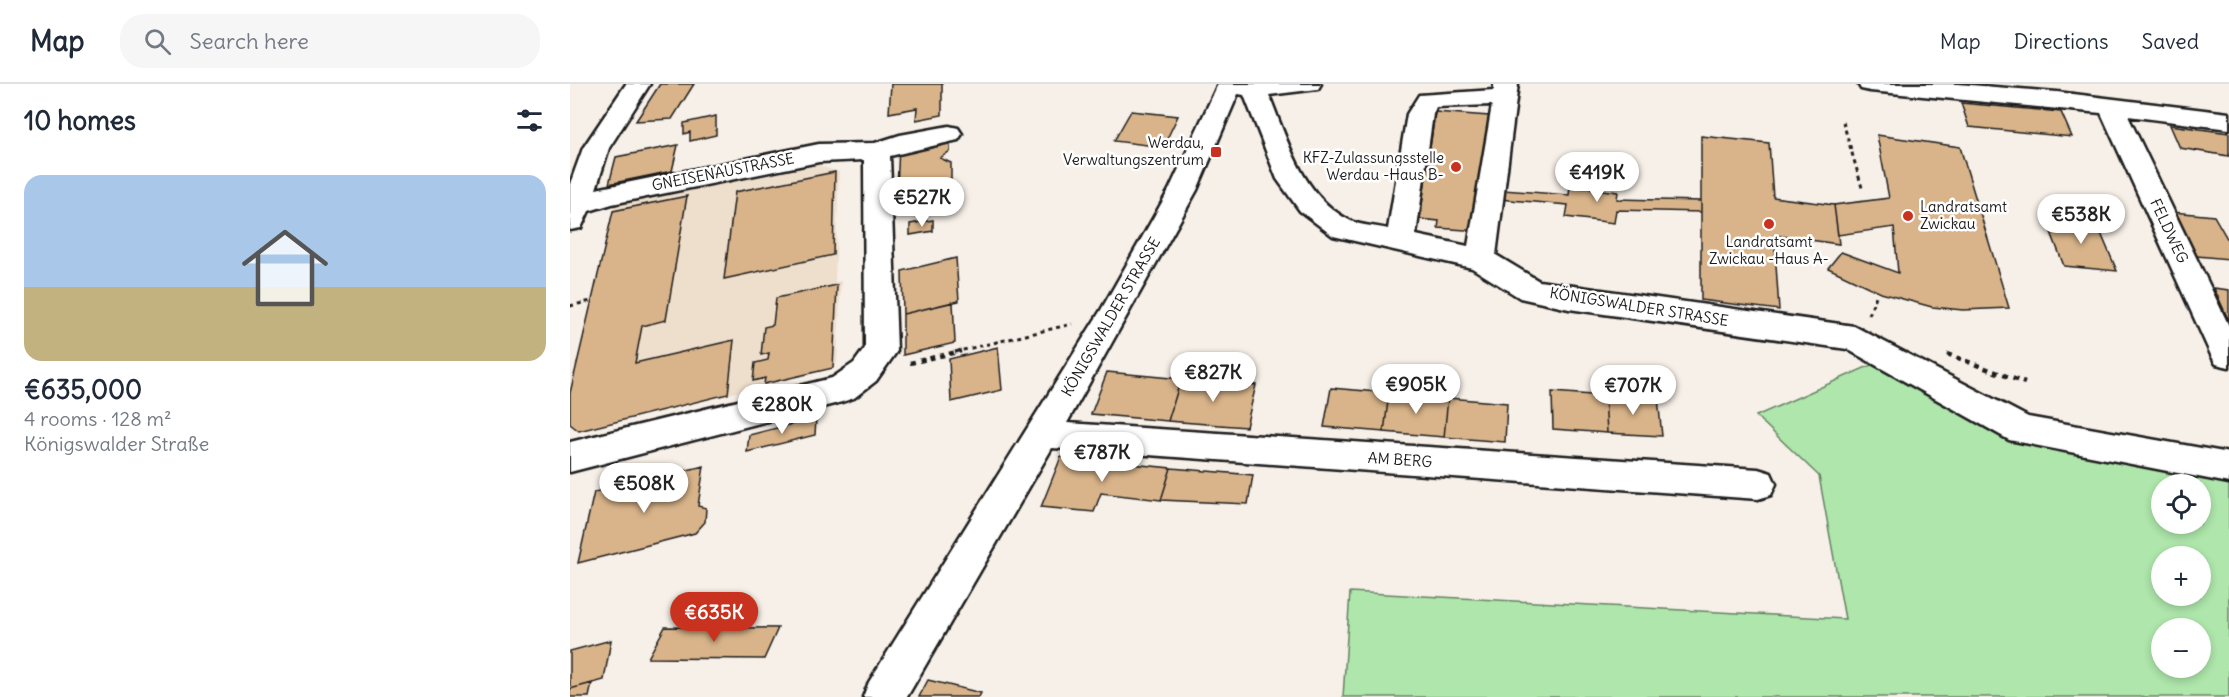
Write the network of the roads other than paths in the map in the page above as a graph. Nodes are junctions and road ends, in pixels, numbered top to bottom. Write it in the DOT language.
graph roads {
  1 [pos="638,84"];
  2 [pos="1309,84"];
  3 [pos="1870,84"];
  4 [pos="1238,86"];
  5 [pos="1506,91"];
  6 [pos="2112,108"];
  7 [pos="2229,121"];
  8 [pos="949,134"];
  9 [pos="878,152"];
  10 [pos="571,213"];
  11 [pos="1400,242"];
  12 [pos="1481,259"];
  13 [pos="2227,355"];
  14 [pos="1043,432"];
  15 [pos="570,458"];
  16 [pos="2229,468"];
  17 [pos="1758,484"];
  18 [pos="884,697"];
  1 -- 10 [label="street"];
  2 -- 4 [label="street"];
  3 -- 6 [label="street"];
  4 -- 11 [label="street, KÖNIGSWALDER STRASSE"];
  4 -- 14 [label="street, KÖNIGSWALDER STRASSE"];
  5 -- 11 [label="street"];
  5 -- 12 [label="street"];
  6 -- 7 [label="street"];
  6 -- 13 [label="street, FELDWEG"];
  8 -- 9 [label="street, GNEISENAUSTRASSE"];
  9 -- 10 [label="street, GNEISENAUSTRASSE"];
  9 -- 15 [label="street"];
  11 -- 12 [label="street, KÖNIGSWALDER STRASSE"];
  12 -- 16 [label="street, KÖNIGSWALDER STRASSE"];
  14 -- 17 [label="street, AM BERG"];
  14 -- 18 [label="street, KÖNIGSWALDER STRASSE"];
}
